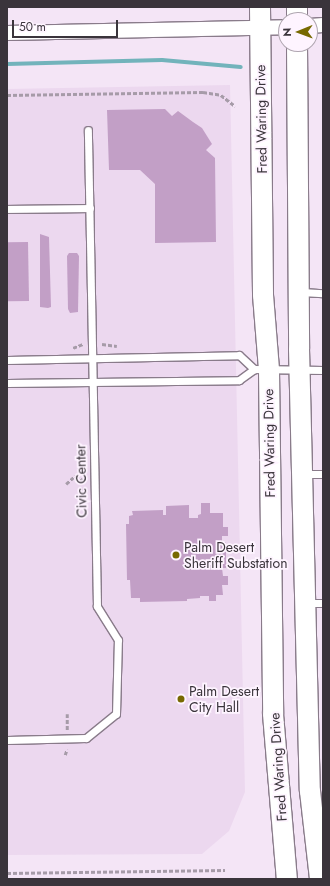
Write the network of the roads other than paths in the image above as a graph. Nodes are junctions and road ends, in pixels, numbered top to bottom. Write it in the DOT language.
graph roads {
  1 [pos="260,7"];
  2 [pos="278,27"];
  3 [pos="260,28"];
  4 [pos="7,34"];
  5 [pos="297,52"];
  6 [pos="88,130"];
  7 [pos="90,208"];
  8 [pos="7,209"];
  9 [pos="299,292"];
  10 [pos="323,293"];
  11 [pos="91,357"];
  12 [pos="7,360"];
  13 [pos="261,369"];
  14 [pos="300,370"];
  15 [pos="323,370"];
  16 [pos="7,383"];
  17 [pos="91,383"];
  18 [pos="302,474"];
  19 [pos="323,474"];
  20 [pos="314,603"];
  21 [pos="7,740"];
  22 [pos="287,879"];
  23 [pos="320,879"];
  1 -- 3 [label="main road, Fred Waring Drive"];
  2 -- 3 [label="street"];
  3 -- 4 [label="street"];
  3 -- 13 [label="main road, Fred Waring Drive"];
  5 -- 9 [label="main road"];
  6 -- 7 [label="lane, Civic Center"];
  7 -- 8 [label="lane"];
  7 -- 11 [label="lane, Civic Center"];
  9 -- 10 [label="lane"];
  9 -- 14 [label="main road"];
  11 -- 12 [label="lane"];
  11 -- 13 [label="lane"];
  11 -- 17 [label="lane, Civic Center"];
  13 -- 14 [label="lane"];
  13 -- 17 [label="lane"];
  13 -- 22 [label="main road, Fred Waring Drive"];
  14 -- 15 [label="lane"];
  14 -- 18 [label="main road"];
  16 -- 17 [label="lane"];
  17 -- 21 [label="lane, Civic Center"];
  18 -- 19 [label="lane"];
  18 -- 20 [label="main road"];
  20 -- 23 [label="main road"];
}
